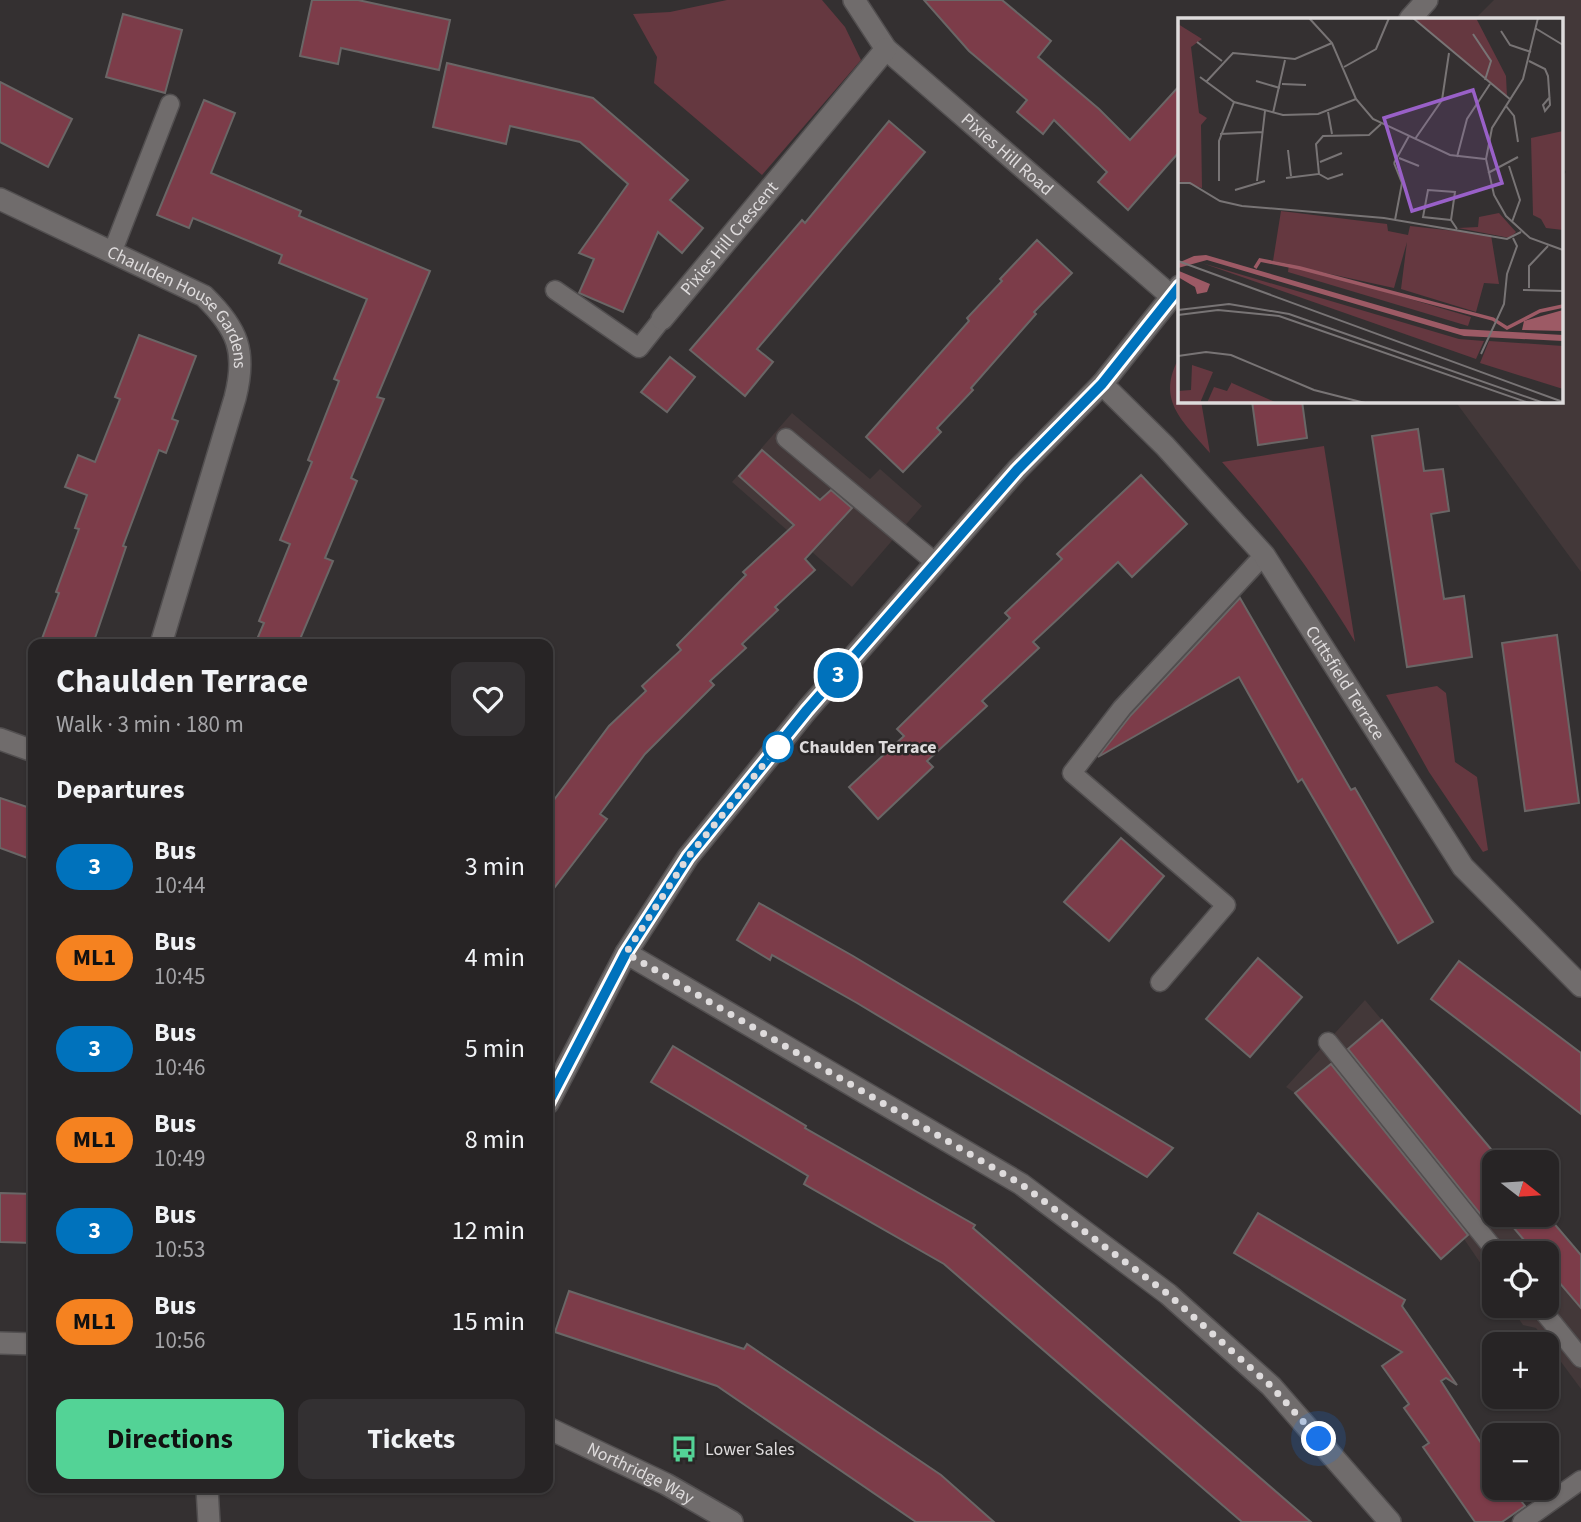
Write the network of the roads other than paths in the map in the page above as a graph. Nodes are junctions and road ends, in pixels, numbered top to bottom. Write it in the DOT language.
graph roads {
  1 [pos="854,0"];
  2 [pos="1427,0"];
  3 [pos="1411,18"];
  4 [pos="886,49"];
  5 [pos="170,104"];
  6 [pos="0,199"];
  7 [pos="111,253"];
  8 [pos="555,290"];
  9 [pos="1176,291"];
  10 [pos="662,319"];
  11 [pos="1102,384"];
  12 [pos="786,438"];
  13 [pos="1264,555"];
  14 [pos="936,564"];
  15 [pos="163,639"];
  16 [pos="0,738"];
  17 [pos="28,749"];
  18 [pos="626,953"];
  19 [pos="1160,982"];
  20 [pos="1581,986"];
  21 [pos="1328,1042"];
  22 [pos="553,1093"];
  23 [pos="1487,1241"];
  24 [pos="1549,1318"];
  25 [pos="0,1343"];
  26 [pos="28,1344"];
  27 [pos="1581,1358"];
  28 [pos="553,1430"];
  29 [pos="1581,1480"];
  30 [pos="207,1493"];
  31 [pos="209,1522"];
  32 [pos="732,1522"];
  33 [pos="1391,1522"];
  34 [pos="1522,1522"];
  1 -- 4 [label="street, Pixies Hill Road"];
  2 -- 3 [label="street"];
  4 -- 9 [label="street, Pixies Hill Road"];
  4 -- 10 [label="street, Pixies Hill Crescent"];
  5 -- 7 [label="lane"];
  6 -- 7 [label="street, Chaulden House Gardens"];
  7 -- 15 [label="street, Chaulden House Gardens"];
  8 -- 10 [label="lane, Pixies Hill Crescent"];
  9 -- 11 [label="street"];
  11 -- 13 [label="street, Cuttsfield Terrace"];
  11 -- 14 [label="street"];
  12 -- 14 [label="lane"];
  13 -- 19 [label="lane"];
  13 -- 20 [label="street, Cuttsfield Terrace"];
  14 -- 18 [label="street"];
  16 -- 17 [label="street"];
  18 -- 22 [label="street"];
  18 -- 33 [label="street"];
  21 -- 23 [label="lane"];
  24 -- 27 [label="lane"];
  25 -- 26 [label="street"];
  28 -- 32 [label="street, Northridge Way"];
  29 -- 34 [label="lane"];
  30 -- 31 [label="street"];
}
